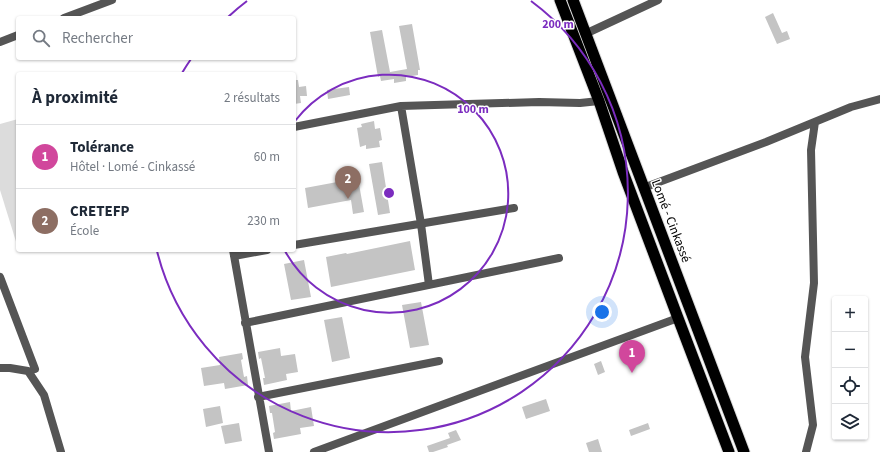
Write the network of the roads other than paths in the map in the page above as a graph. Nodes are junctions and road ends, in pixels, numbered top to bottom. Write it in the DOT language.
graph roads {
  1 [pos="112,0"];
  2 [pos="560,0"];
  3 [pos="573,0"];
  4 [pos="658,0"];
  5 [pos="69,16"];
  6 [pos="585,34"];
  7 [pos="16,36"];
  8 [pos="0,42"];
  9 [pos="880,99"];
  10 [pos="604,100"];
  11 [pos="401,106"];
  12 [pos="815,122"];
  13 [pos="296,127"];
  14 [pos="643,188"];
  15 [pos="514,208"];
  16 [pos="421,224"];
  17 [pos="296,246"];
  18 [pos="244,252"];
  19 [pos="233,253"];
  20 [pos="559,258"];
  21 [pos="0,277"];
  22 [pos="429,285"];
  23 [pos="678,318"];
  24 [pos="245,323"];
  25 [pos="439,360"];
  26 [pos="0,368"];
  27 [pos="35,369"];
  28 [pos="258,397"];
  29 [pos="61,452"];
  30 [pos="269,452"];
  31 [pos="314,452"];
  32 [pos="729,452"];
  33 [pos="744,452"];
  34 [pos="806,452"];
  1 -- 5 [label="street"];
  2 -- 10 [label="highway, Lomé - Cinkassé"];
  3 -- 6 [label="highway, Lomé - Cinkassé"];
  4 -- 6 [label="street"];
  6 -- 10 [label="highway, Lomé - Cinkassé"];
  7 -- 8 [label="street"];
  9 -- 12 [label="street"];
  10 -- 11 [label="street"];
  10 -- 14 [label="highway, Lomé - Cinkassé"];
  10 -- 23 [label="highway, Lomé - Cinkassé"];
  11 -- 13 [label="street"];
  11 -- 16 [label="street"];
  12 -- 14 [label="street"];
  12 -- 34 [label="street"];
  14 -- 33 [label="highway, Lomé - Cinkassé"];
  15 -- 16 [label="street"];
  16 -- 17 [label="street"];
  16 -- 22 [label="street"];
  18 -- 19 [label="street"];
  19 -- 24 [label="street"];
  20 -- 22 [label="street"];
  21 -- 27 [label="street"];
  22 -- 24 [label="street"];
  23 -- 31 [label="street"];
  23 -- 32 [label="highway, Lomé - Cinkassé"];
  24 -- 28 [label="street"];
  25 -- 28 [label="street"];
  26 -- 29 [label="street"];
  28 -- 30 [label="street"];
}
